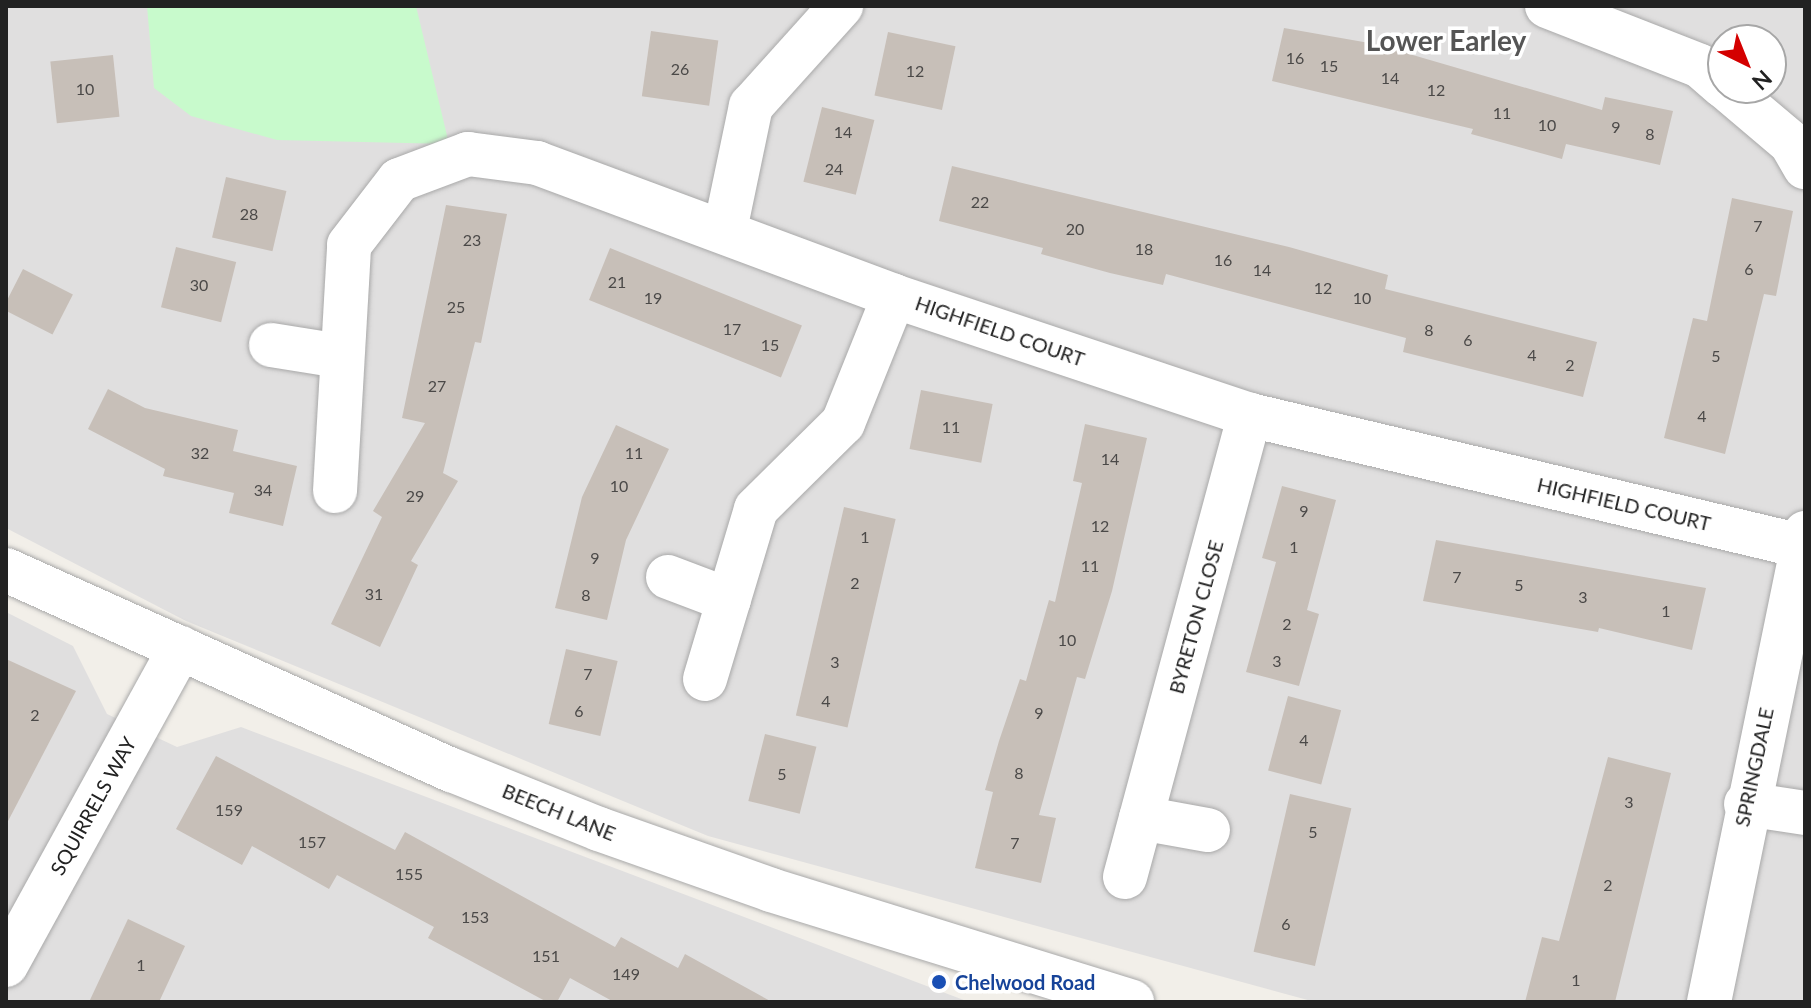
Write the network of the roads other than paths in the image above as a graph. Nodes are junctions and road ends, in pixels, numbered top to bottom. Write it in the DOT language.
graph roads {
  1 [pos="841,6"];
  2 [pos="1547,6"];
  3 [pos="1707,72"];
  4 [pos="1744,104"];
  5 [pos="1805,167"];
  6 [pos="725,230"];
  7 [pos="894,296"];
  8 [pos="271,345"];
  9 [pos="340,356"];
  10 [pos="1250,415"];
  11 [pos="335,491"];
  12 [pos="1803,539"];
  13 [pos="6,570"];
  14 [pos="668,577"];
  15 [pos="729,600"];
  16 [pos="180,648"];
  17 [pos="705,679"];
  18 [pos="1746,804"];
  19 [pos="1805,813"];
  20 [pos="1141,818"];
  21 [pos="1208,830"];
  22 [pos="1125,877"];
  23 [pos="6,965"];
  24 [pos="1076,994"];
  25 [pos="1132,1002"];
  26 [pos="1709,1002"];
  1 -- 6 [label="street"];
  2 -- 3 [label="street"];
  4 -- 5 [label="street"];
  6 -- 7 [label="street, HIGHFIELD COURT"];
  6 -- 9 [label="street, HIGHFIELD COURT"];
  7 -- 10 [label="street, HIGHFIELD COURT"];
  7 -- 15 [label="street"];
  8 -- 9 [label="street"];
  9 -- 11 [label="street, HIGHFIELD COURT"];
  10 -- 12 [label="street, HIGHFIELD COURT"];
  10 -- 20 [label="street, BYRETON CLOSE"];
  12 -- 18 [label="street, SPRINGDALE"];
  13 -- 16 [label="street, BEECH LANE"];
  14 -- 15 [label="street"];
  15 -- 17 [label="street"];
  16 -- 23 [label="street, SQUIRRELS WAY"];
  16 -- 24 [label="street, BEECH LANE"];
  18 -- 19 [label="street"];
  18 -- 26 [label="street, SPRINGDALE"];
  20 -- 21 [label="street"];
  20 -- 22 [label="street, BYRETON CLOSE"];
  24 -- 25 [label="street, BEECH LANE"];
}
